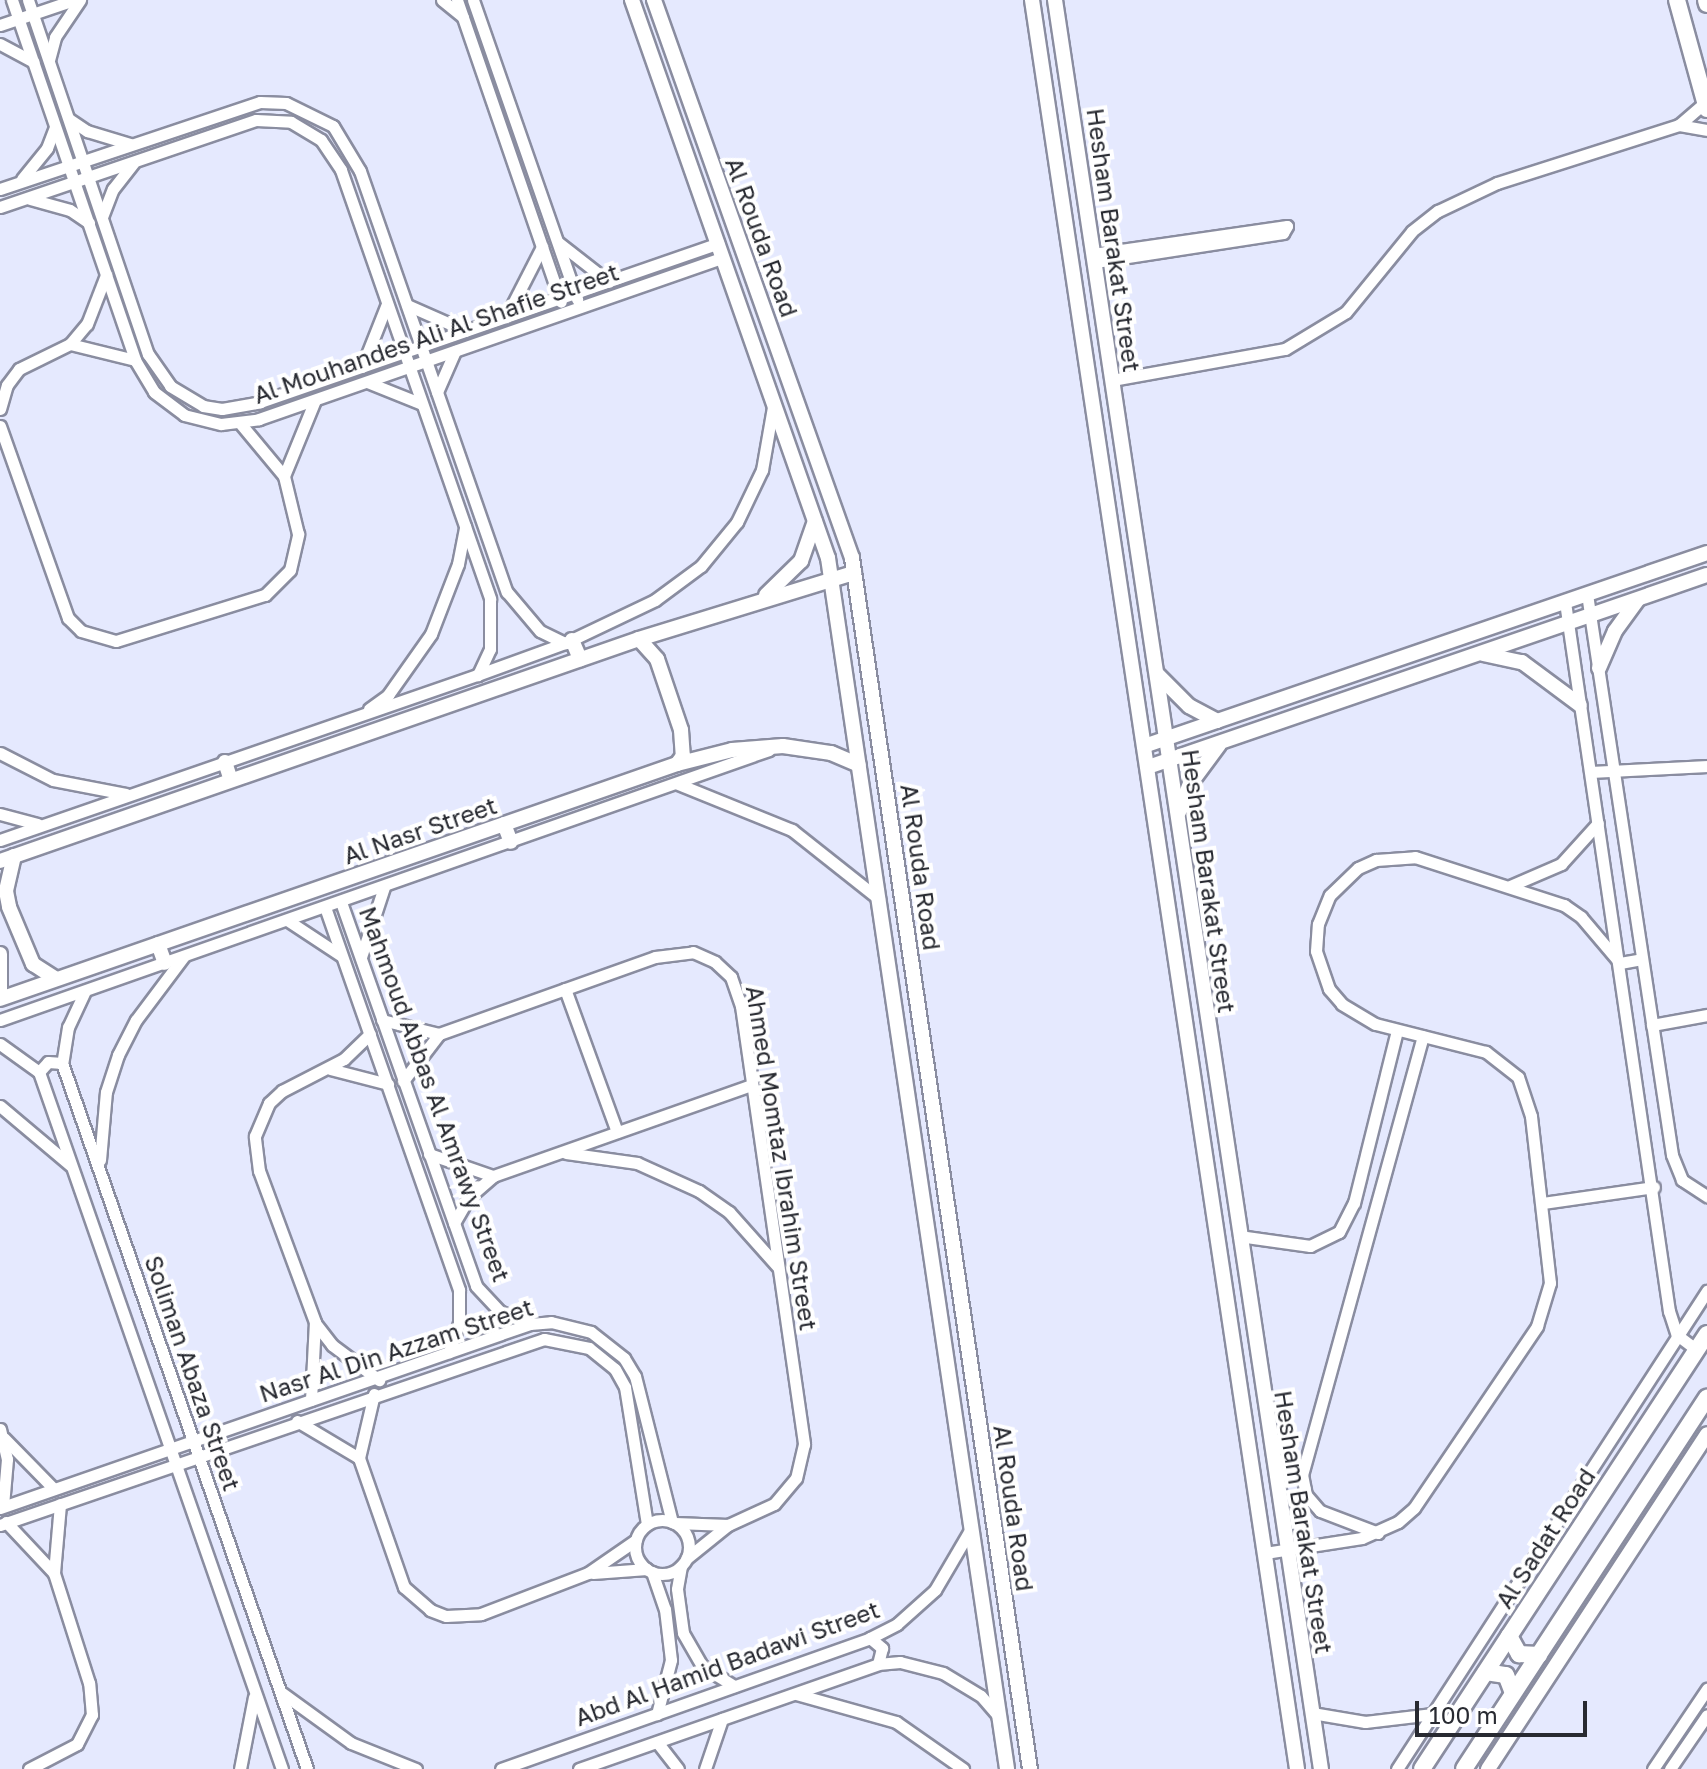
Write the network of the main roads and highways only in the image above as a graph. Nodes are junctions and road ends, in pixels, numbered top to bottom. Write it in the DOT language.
graph roads {
  1 [pos="1677,0"];
  2 [pos="1706,106"];
  3 [pos="1707,1334"];
  4 [pos="1707,1397"];
  5 [pos="1509,1636"];
  6 [pos="1539,1655"];
  7 [pos="1486,1672"];
  8 [pos="1513,1693"];
  9 [pos="1422,1769"];
  10 [pos="1464,1769"];
  1 -- 2 [label="main road"];
  3 -- 5 [label="main road, Al Sadat Road"];
  4 -- 6 [label="main road"];
  5 -- 6 [label="main road"];
  5 -- 7 [label="main road, Al Sadat Road"];
  6 -- 8 [label="main road"];
  7 -- 8 [label="main road"];
  7 -- 9 [label="main road, Al Sadat Road"];
  8 -- 10 [label="main road"];
}
